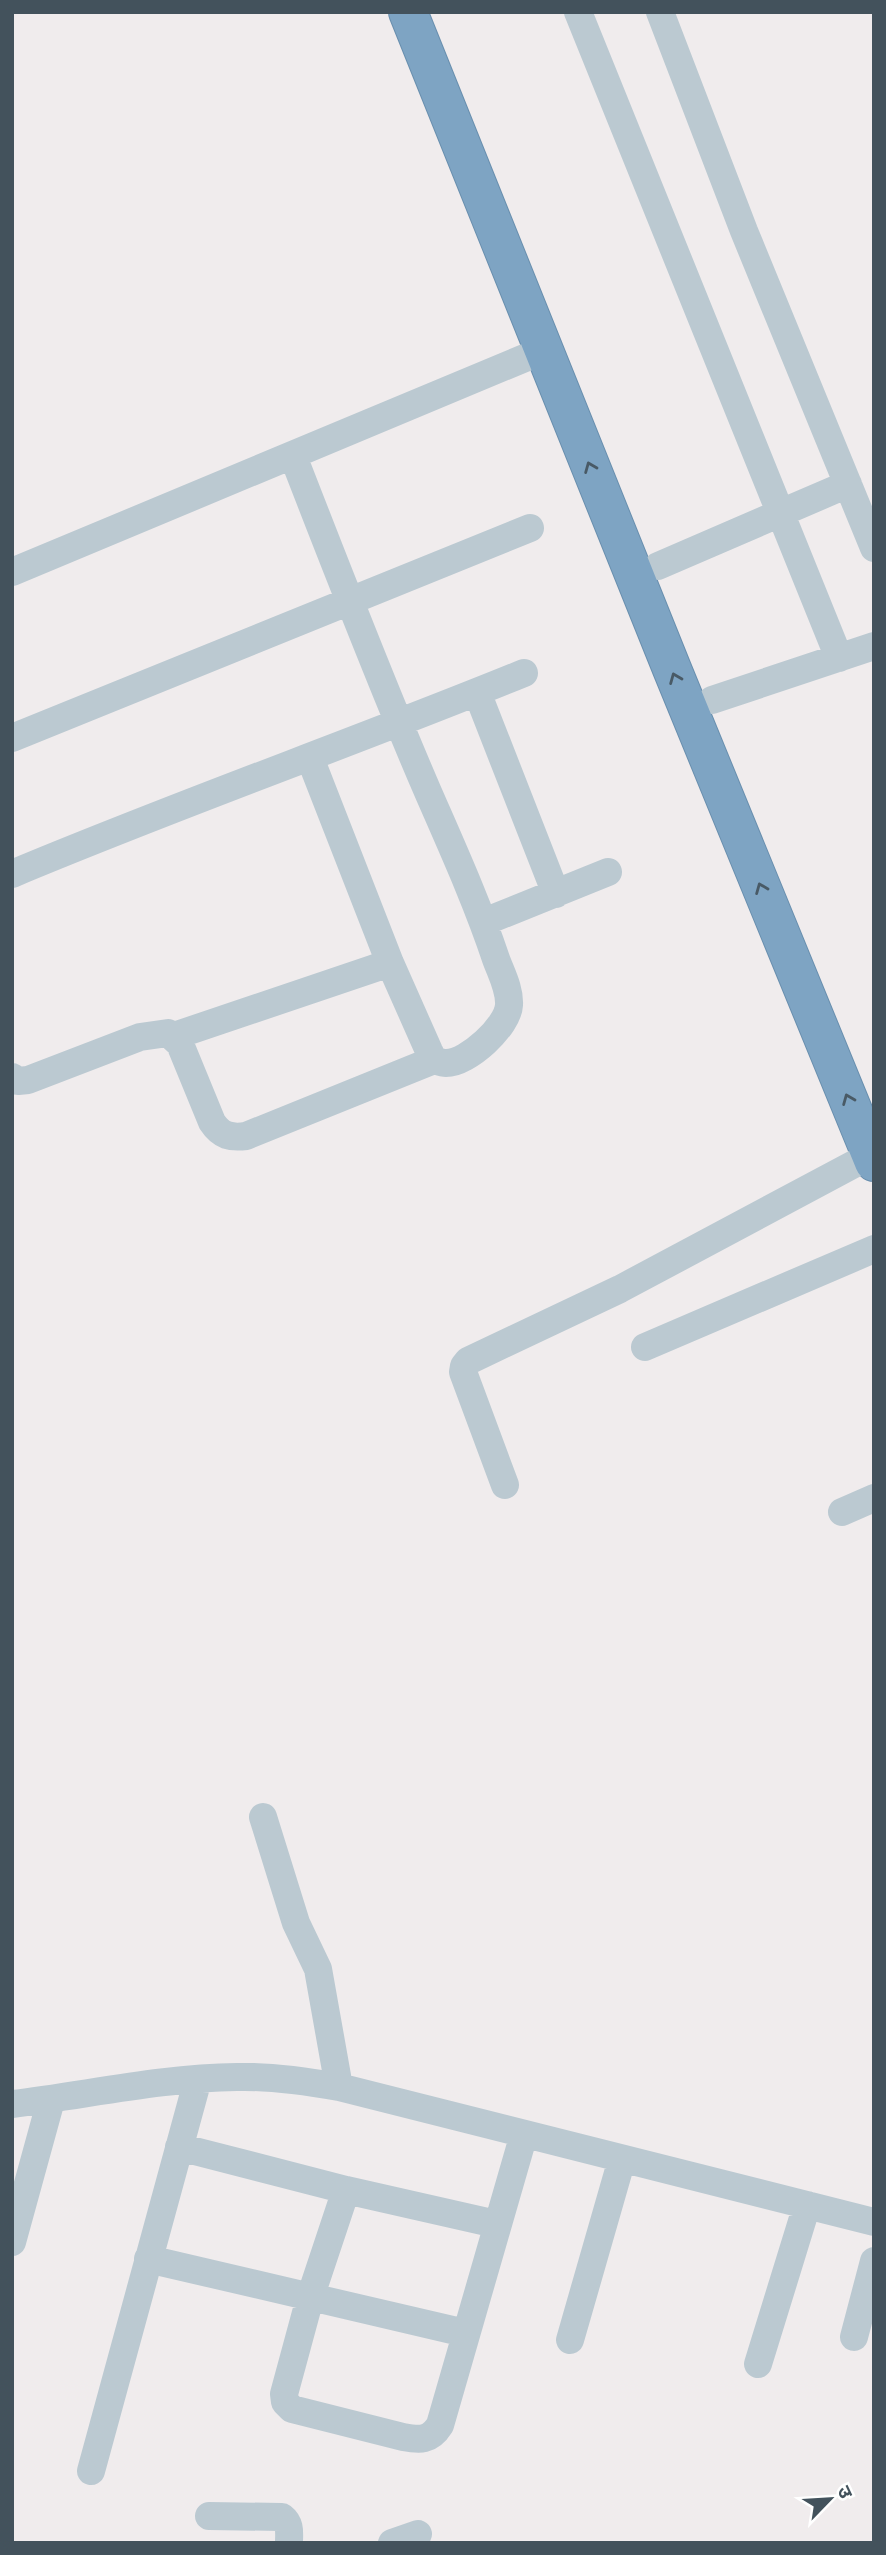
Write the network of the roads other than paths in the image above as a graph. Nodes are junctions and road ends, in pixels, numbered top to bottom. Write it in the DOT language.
graph roads {
  1 [pos="408,12"];
  2 [pos="436,12"];
  3 [pos="578,12"];
  4 [pos="660,12"];
  5 [pos="544,350"];
  6 [pos="293,456"];
  7 [pos="848,484"];
  8 [pos="778,513"];
  9 [pos="530,528"];
  10 [pos="874,548"];
  11 [pos="658,566"];
  12 [pos="12,572"];
  13 [pos="349,601"];
  14 [pos="874,646"];
  15 [pos="839,658"];
  16 [pos="524,673"];
  17 [pos="477,692"];
  18 [pos="712,700"];
  19 [pos="399,724"];
  20 [pos="12,738"];
  21 [pos="310,758"];
  22 [pos="608,872"];
  23 [pos="12,874"];
  24 [pos="556,894"];
  25 [pos="484,922"];
  26 [pos="390,963"];
  27 [pos="174,1036"];
  28 [pos="430,1059"];
  29 [pos="12,1077"];
  30 [pos="874,1094"];
  31 [pos="872,1158"];
  32 [pos="874,1250"];
  33 [pos="645,1347"];
  34 [pos="505,1485"];
  35 [pos="874,1499"];
  36 [pos="842,1512"];
  37 [pos="263,1818"];
  38 [pos="198,2079"];
  39 [pos="339,2087"];
  40 [pos="51,2099"];
  41 [pos="12,2104"];
  42 [pos="524,2134"];
  43 [pos="179,2147"];
  44 [pos="622,2159"];
  45 [pos="346,2190"];
  46 [pos="807,2205"];
  47 [pos="874,2222"];
  48 [pos="496,2224"];
  49 [pos="12,2242"];
  50 [pos="148,2259"];
  51 [pos="874,2261"];
  52 [pos="310,2298"];
  53 [pos="465,2333"];
  54 [pos="854,2337"];
  55 [pos="570,2340"];
  56 [pos="758,2364"];
  57 [pos="90,2472"];
  58 [pos="209,2516"];
  59 [pos="289,2543"];
  1 -- 5 [label="highway"];
  2 -- 11 [label="highway"];
  3 -- 8 [label="street"];
  4 -- 7 [label="street"];
  5 -- 6 [label="street"];
  31 -- 5 [label="highway, one-way"];
  6 -- 12 [label="street"];
  6 -- 13 [label="street"];
  7 -- 8 [label="street"];
  7 -- 10 [label="street"];
  8 -- 11 [label="street"];
  8 -- 15 [label="street"];
  9 -- 13 [label="street"];
  11 -- 18 [label="highway"];
  13 -- 19 [label="street"];
  13 -- 20 [label="street"];
  14 -- 15 [label="street"];
  15 -- 18 [label="street"];
  16 -- 17 [label="street"];
  17 -- 19 [label="street"];
  17 -- 24 [label="street"];
  18 -- 30 [label="highway"];
  19 -- 21 [label="street"];
  19 -- 25 [label="street"];
  21 -- 23 [label="street"];
  21 -- 26 [label="street"];
  22 -- 24 [label="street"];
  24 -- 25 [label="street"];
  25 -- 28 [label="street"];
  26 -- 27 [label="street"];
  26 -- 28 [label="street"];
  27 -- 28 [label="street"];
  27 -- 29 [label="street"];
  31 -- 34 [label="street"];
  32 -- 33 [label="street"];
  35 -- 36 [label="street"];
  37 -- 39 [label="street"];
  38 -- 39 [label="street"];
  38 -- 40 [label="street"];
  38 -- 43 [label="street"];
  39 -- 42 [label="street"];
  40 -- 41 [label="street"];
  40 -- 49 [label="street"];
  42 -- 44 [label="street"];
  42 -- 48 [label="street"];
  43 -- 45 [label="street"];
  43 -- 50 [label="street"];
  44 -- 46 [label="street"];
  44 -- 55 [label="street"];
  45 -- 48 [label="street"];
  45 -- 52 [label="street"];
  46 -- 47 [label="street"];
  46 -- 56 [label="street"];
  48 -- 53 [label="street"];
  50 -- 52 [label="street"];
  50 -- 57 [label="street"];
  51 -- 54 [label="street"];
  52 -- 53 [label="street"];
  52 -- 53 [label="street"];
  58 -- 59 [label="street"];
}
